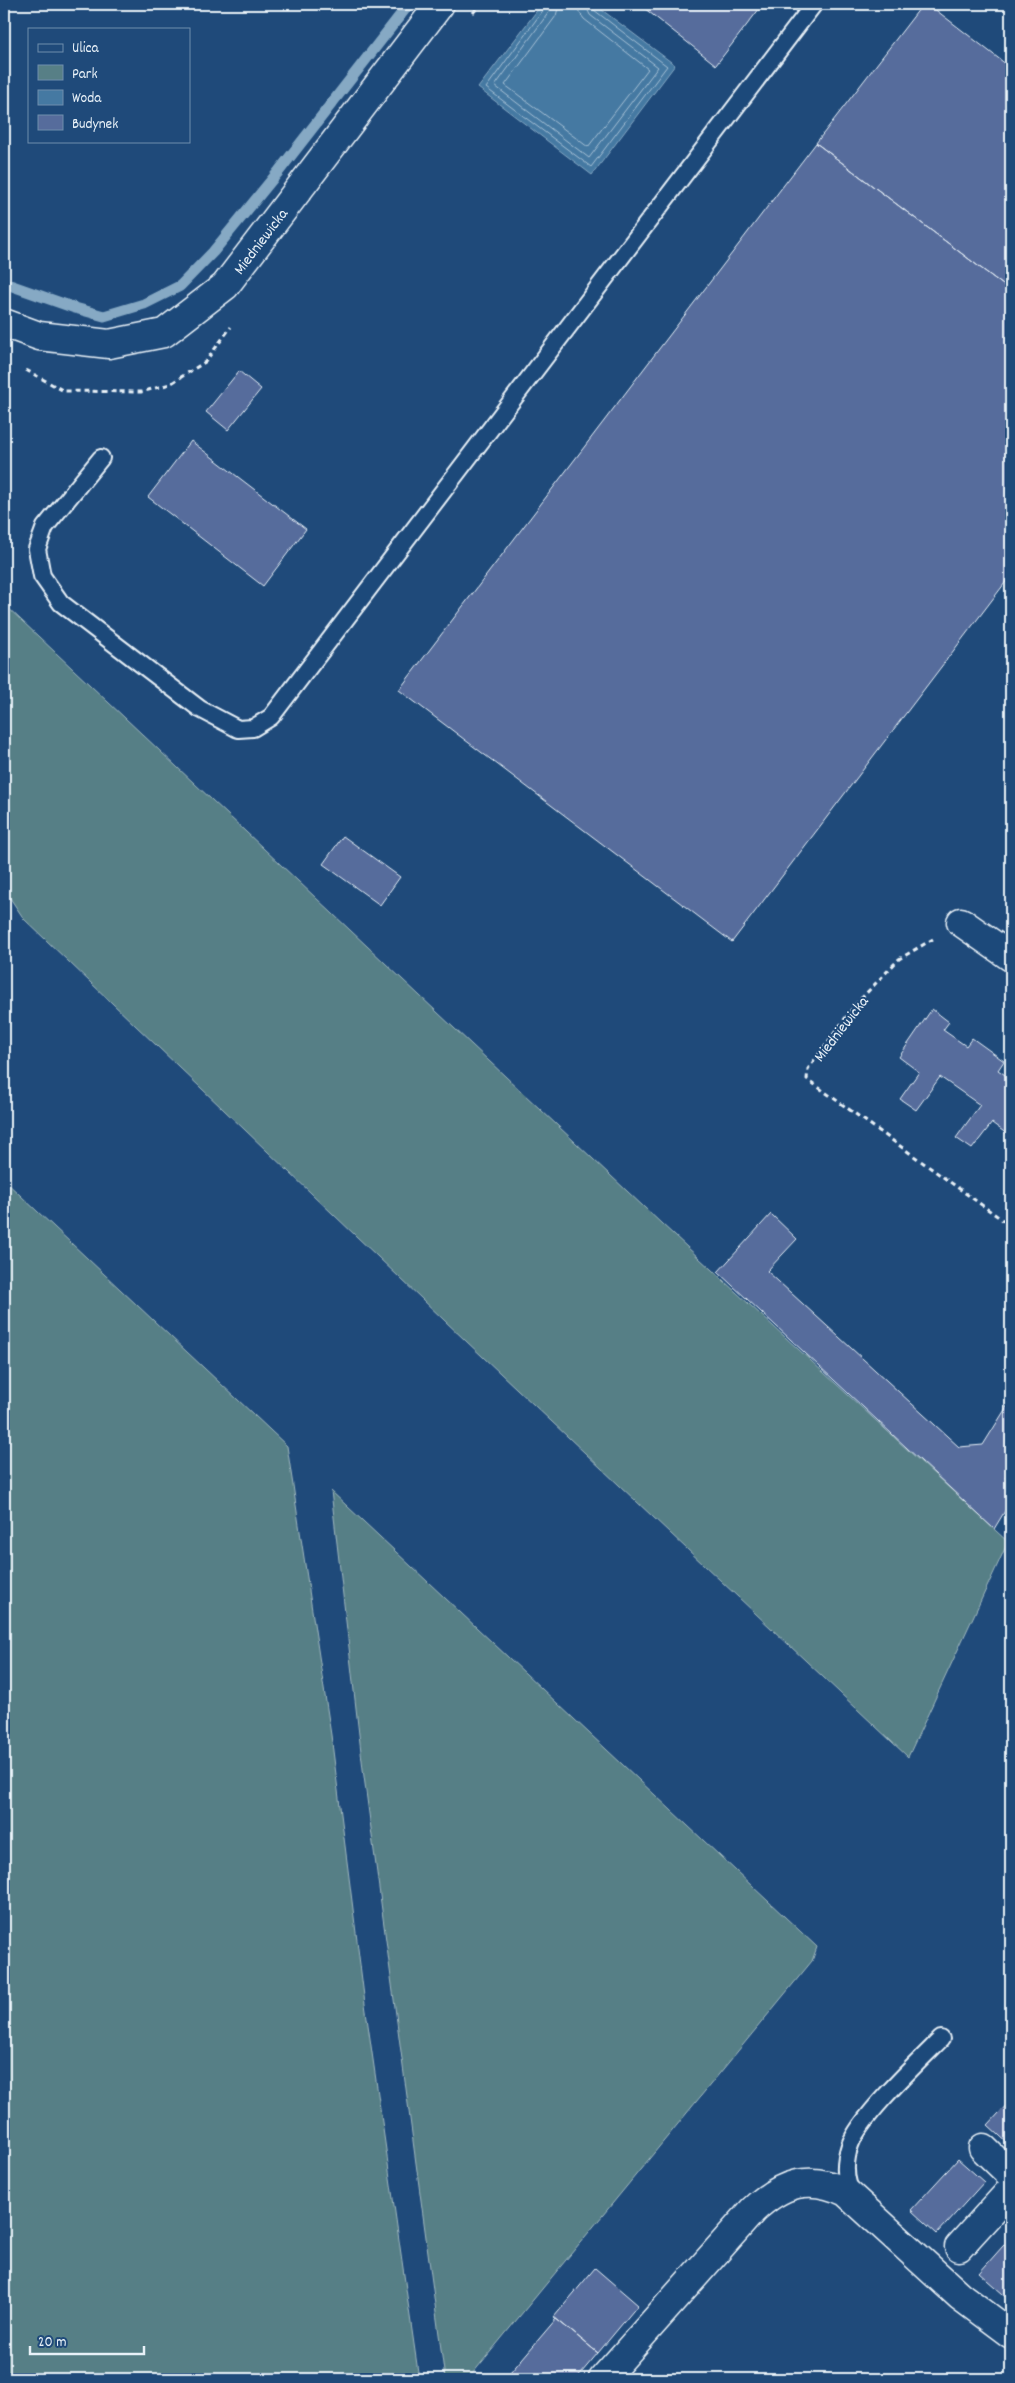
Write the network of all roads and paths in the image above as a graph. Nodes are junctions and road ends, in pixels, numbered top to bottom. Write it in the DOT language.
graph roads {
  1 [pos="440,4"];
  2 [pos="814,4"];
  3 [pos="4,323"];
  4 [pos="18,365"];
  5 [pos="141,392"];
  6 [pos="101,458"];
  7 [pos="961,922"];
  8 [pos="1011,957"];
  9 [pos="1011,1226"];
  10 [pos="941,2038"];
  11 [pos="983,2148"];
  12 [pos="1011,2175"];
  13 [pos="1011,2190"];
  14 [pos="854,2197"];
  15 [pos="959,2247"];
  16 [pos="1011,2334"];
  17 [pos="603,2379"];
  1 -- 3 [label="street, Miedniewicka"];
  2 -- 6 [label="lane"];
  4 -- 5 [label="path"];
  7 -- 8 [label="street"];
  7 -- 9 [label="path, Miedniewicka"];
  10 -- 14 [label="lane"];
  11 -- 12 [label="street"];
  13 -- 15 [label="street"];
  14 -- 16 [label="street"];
  14 -- 17 [label="street"];
}
